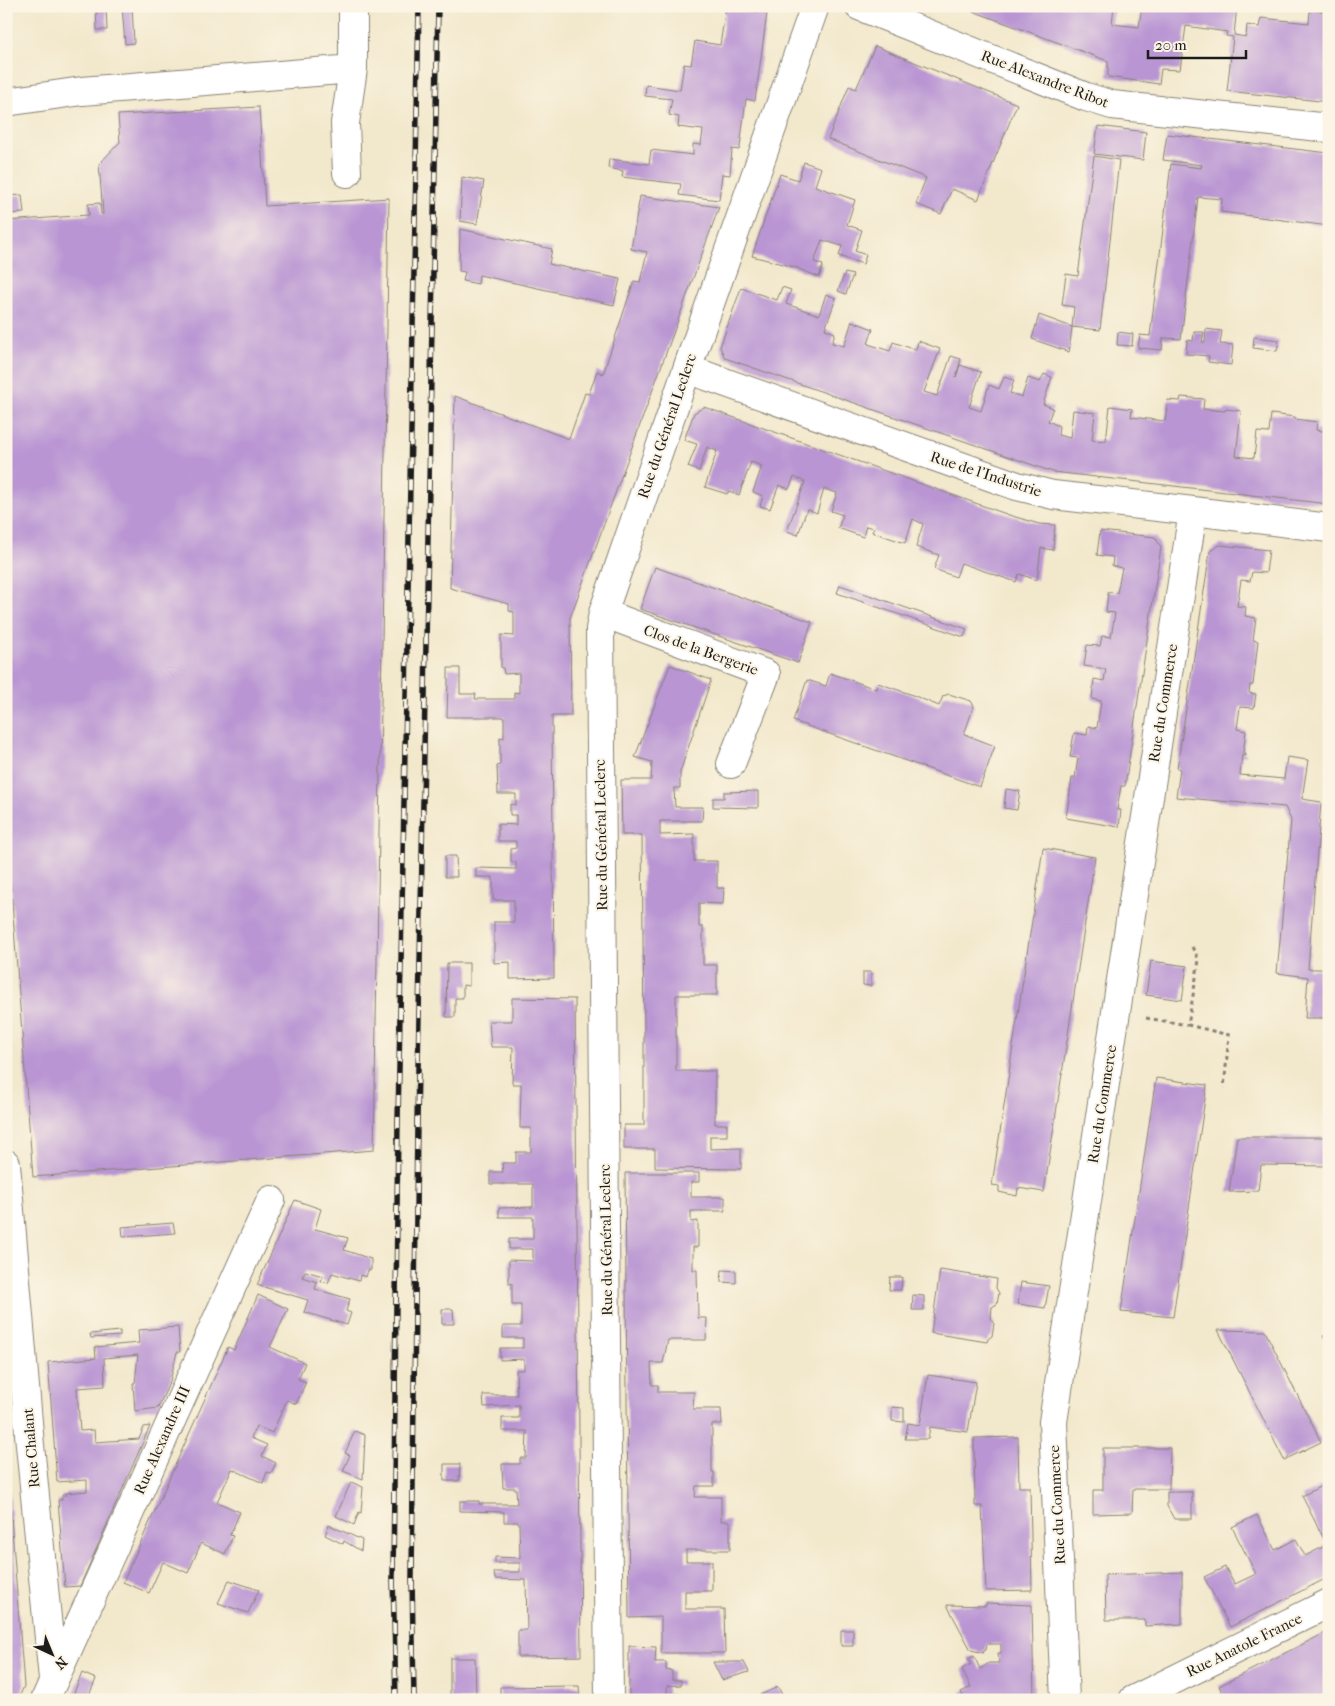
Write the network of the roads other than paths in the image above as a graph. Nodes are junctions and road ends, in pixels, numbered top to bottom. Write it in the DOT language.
graph roads {
  1 [pos="352,6"];
  2 [pos="815,6"];
  3 [pos="859,6"];
  4 [pos="353,69"];
  5 [pos="6,102"];
  6 [pos="1329,128"];
  7 [pos="347,173"];
  8 [pos="686,369"];
  9 [pos="1193,511"];
  10 [pos="1329,528"];
  11 [pos="603,613"];
  12 [pos="731,764"];
  13 [pos="6,1164"];
  14 [pos="271,1200"];
  15 [pos="1329,1603"];
  16 [pos="49,1690"];
  17 [pos="609,1700"];
  18 [pos="1065,1700"];
  19 [pos="1133,1700"];
  1 -- 4 [label="street"];
  2 -- 8 [label="street, Rue du Général Leclerc"];
  3 -- 6 [label="street, Rue Alexandre Ribot"];
  4 -- 5 [label="street"];
  4 -- 7 [label="street"];
  8 -- 9 [label="street, Rue de l'Industrie"];
  8 -- 11 [label="street, Rue du Général Leclerc"];
  9 -- 10 [label="street, Rue de l'Industrie"];
  9 -- 18 [label="street, Rue du Commerce"];
  11 -- 12 [label="street, Clos de la Bergerie"];
  11 -- 17 [label="street, Rue du Général Leclerc"];
  13 -- 16 [label="street, Rue Chalant"];
  14 -- 16 [label="street, Rue Alexandre III"];
  15 -- 19 [label="street, Rue Anatole France"];
}
